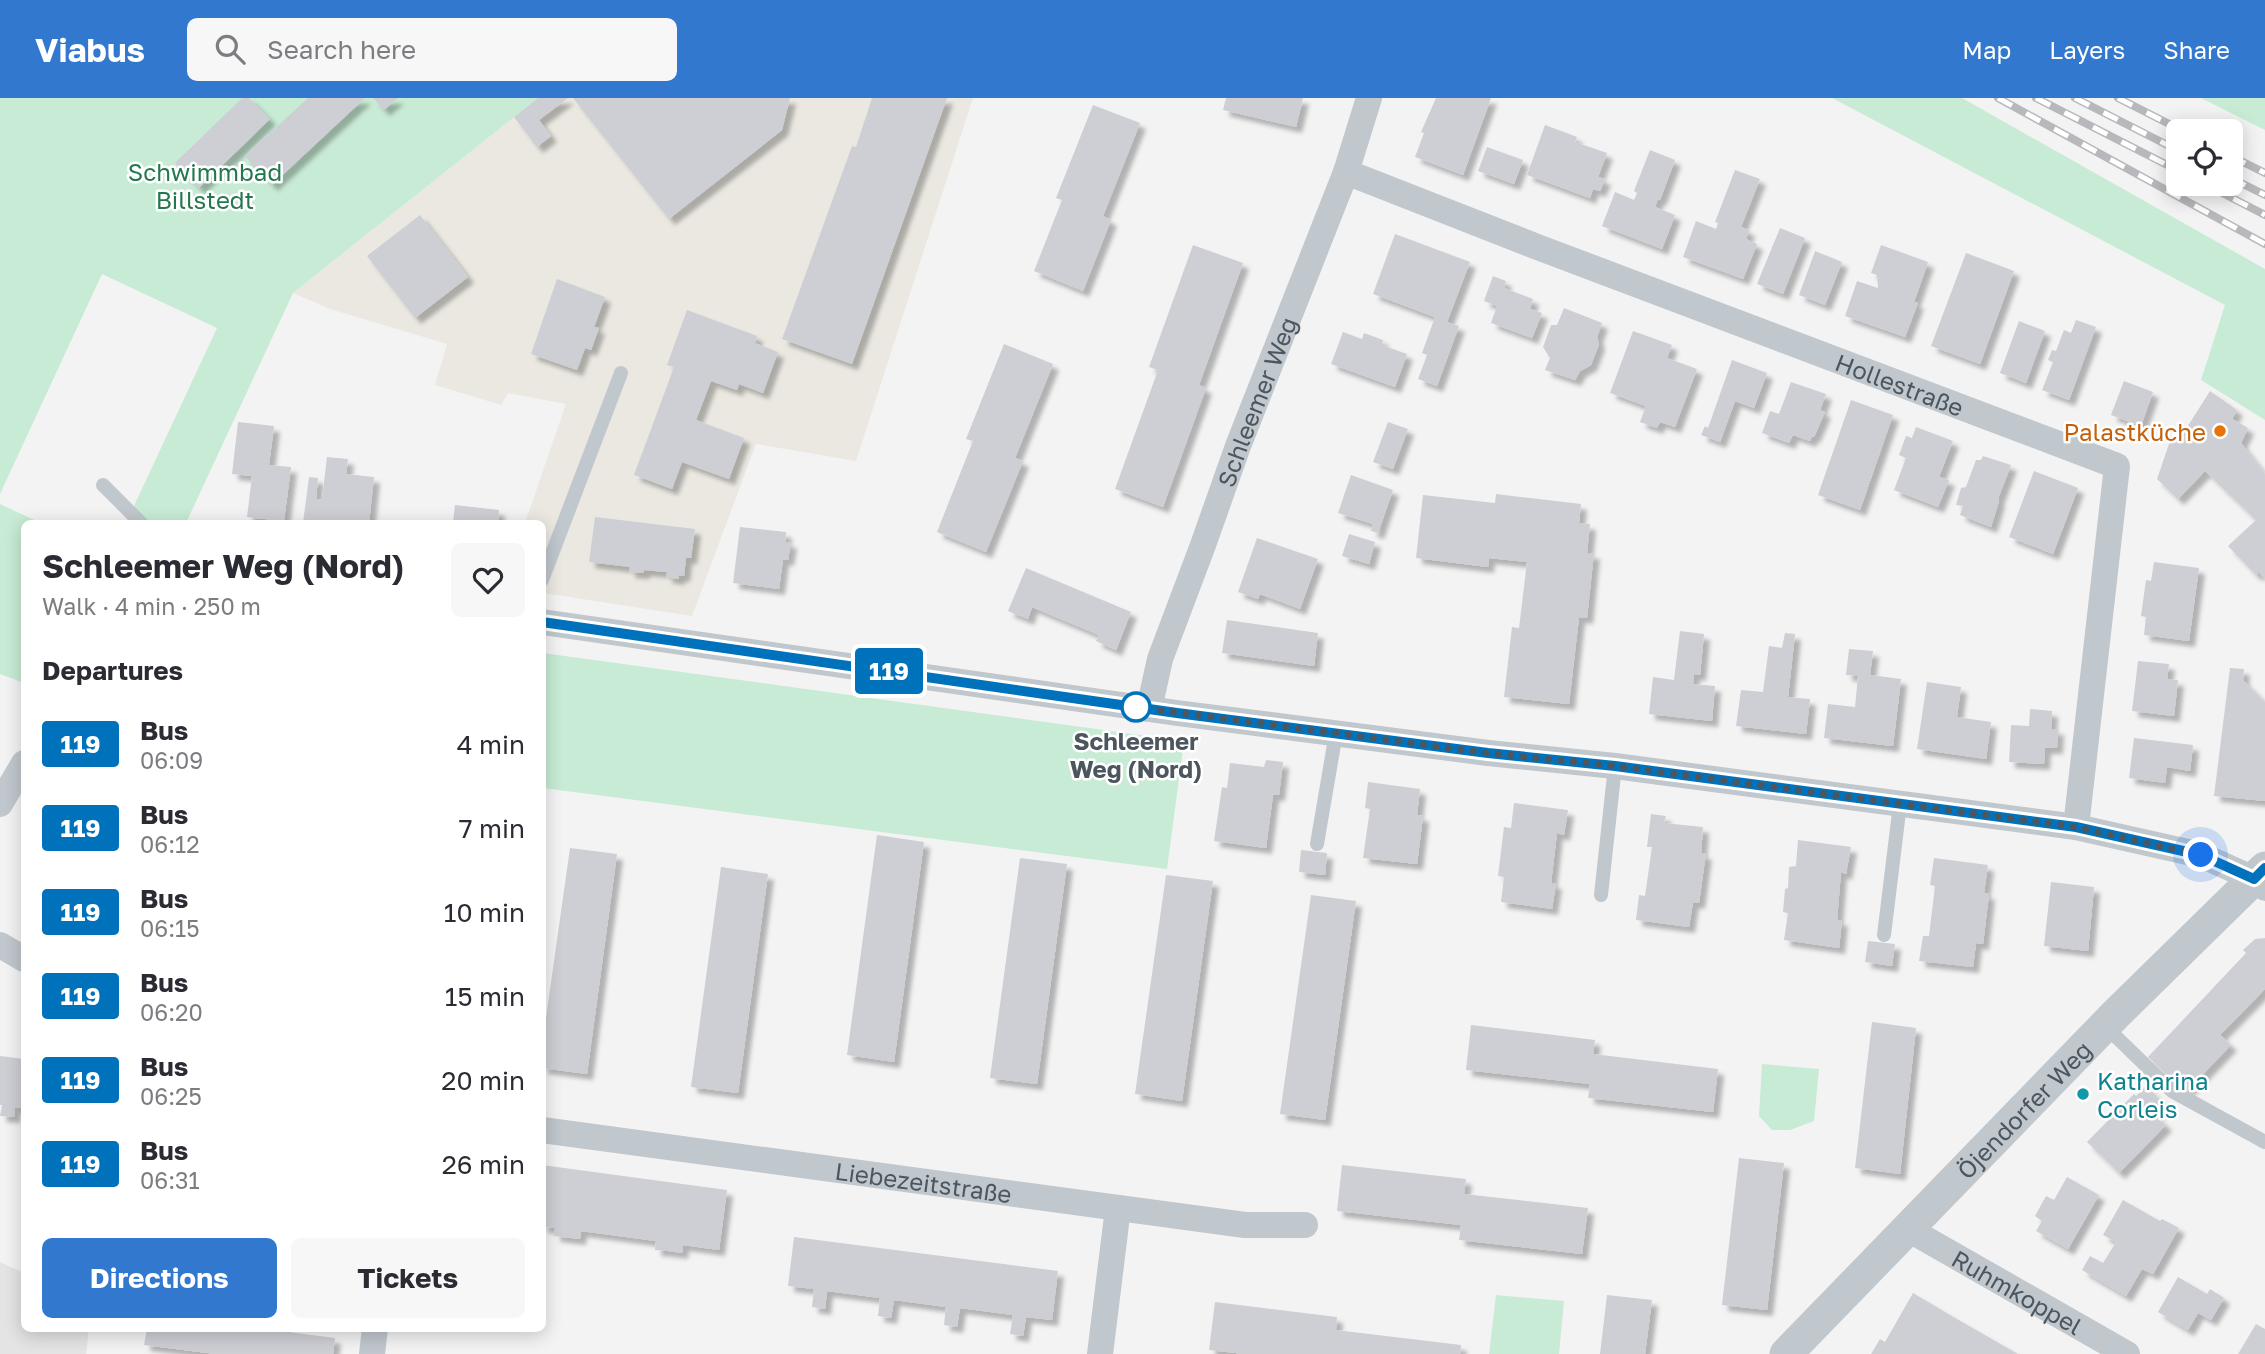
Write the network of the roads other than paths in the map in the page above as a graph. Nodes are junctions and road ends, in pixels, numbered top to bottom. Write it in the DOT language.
graph roads {
  1 [pos="1369,98"];
  2 [pos="1346,172"];
  3 [pos="621,373"];
  4 [pos="103,485"];
  5 [pos="138,520"];
  6 [pos="546,570"];
  7 [pos="546,623"];
  8 [pos="1149,709"];
  9 [pos="1336,733"];
  10 [pos="1615,766"];
  11 [pos="21,768"];
  12 [pos="0,804"];
  13 [pos="1900,804"];
  14 [pos="2076,827"];
  15 [pos="1317,844"];
  16 [pos="2261,878"];
  17 [pos="1601,895"];
  18 [pos="1884,935"];
  19 [pos="0,946"];
  20 [pos="21,958"];
  21 [pos="2105,1026"];
  22 [pos="546,1131"];
  23 [pos="2265,1142"];
  24 [pos="1118,1208"];
  25 [pos="1305,1225"];
  26 [pos="1908,1228"];
  27 [pos="375,1332"];
  28 [pos="2110,1350"];
  29 [pos="372,1354"];
  30 [pos="1100,1354"];
  31 [pos="1786,1354"];
  1 -- 2 [label="street, Schleemer Weg"];
  2 -- 8 [label="street, Schleemer Weg"];
  2 -- 14 [label="street, Hollestraße"];
  3 -- 6 [label="lane"];
  4 -- 5 [label="lane"];
  7 -- 8 [label="street"];
  8 -- 9 [label="street"];
  9 -- 10 [label="street"];
  9 -- 15 [label="lane"];
  10 -- 13 [label="street"];
  10 -- 17 [label="lane"];
  11 -- 12 [label="street"];
  13 -- 14 [label="street"];
  13 -- 18 [label="lane"];
  14 -- 16 [label="street"];
  16 -- 21 [label="street, Öjendorfer Weg"];
  19 -- 20 [label="street"];
  21 -- 23 [label="lane"];
  21 -- 26 [label="street, Öjendorfer Weg"];
  22 -- 24 [label="street, Liebezeitstraße"];
  24 -- 25 [label="street, Liebezeitstraße"];
  24 -- 30 [label="street"];
  26 -- 28 [label="street, Ruhmkoppel"];
  26 -- 31 [label="street, Öjendorfer Weg"];
  27 -- 29 [label="street"];
}
